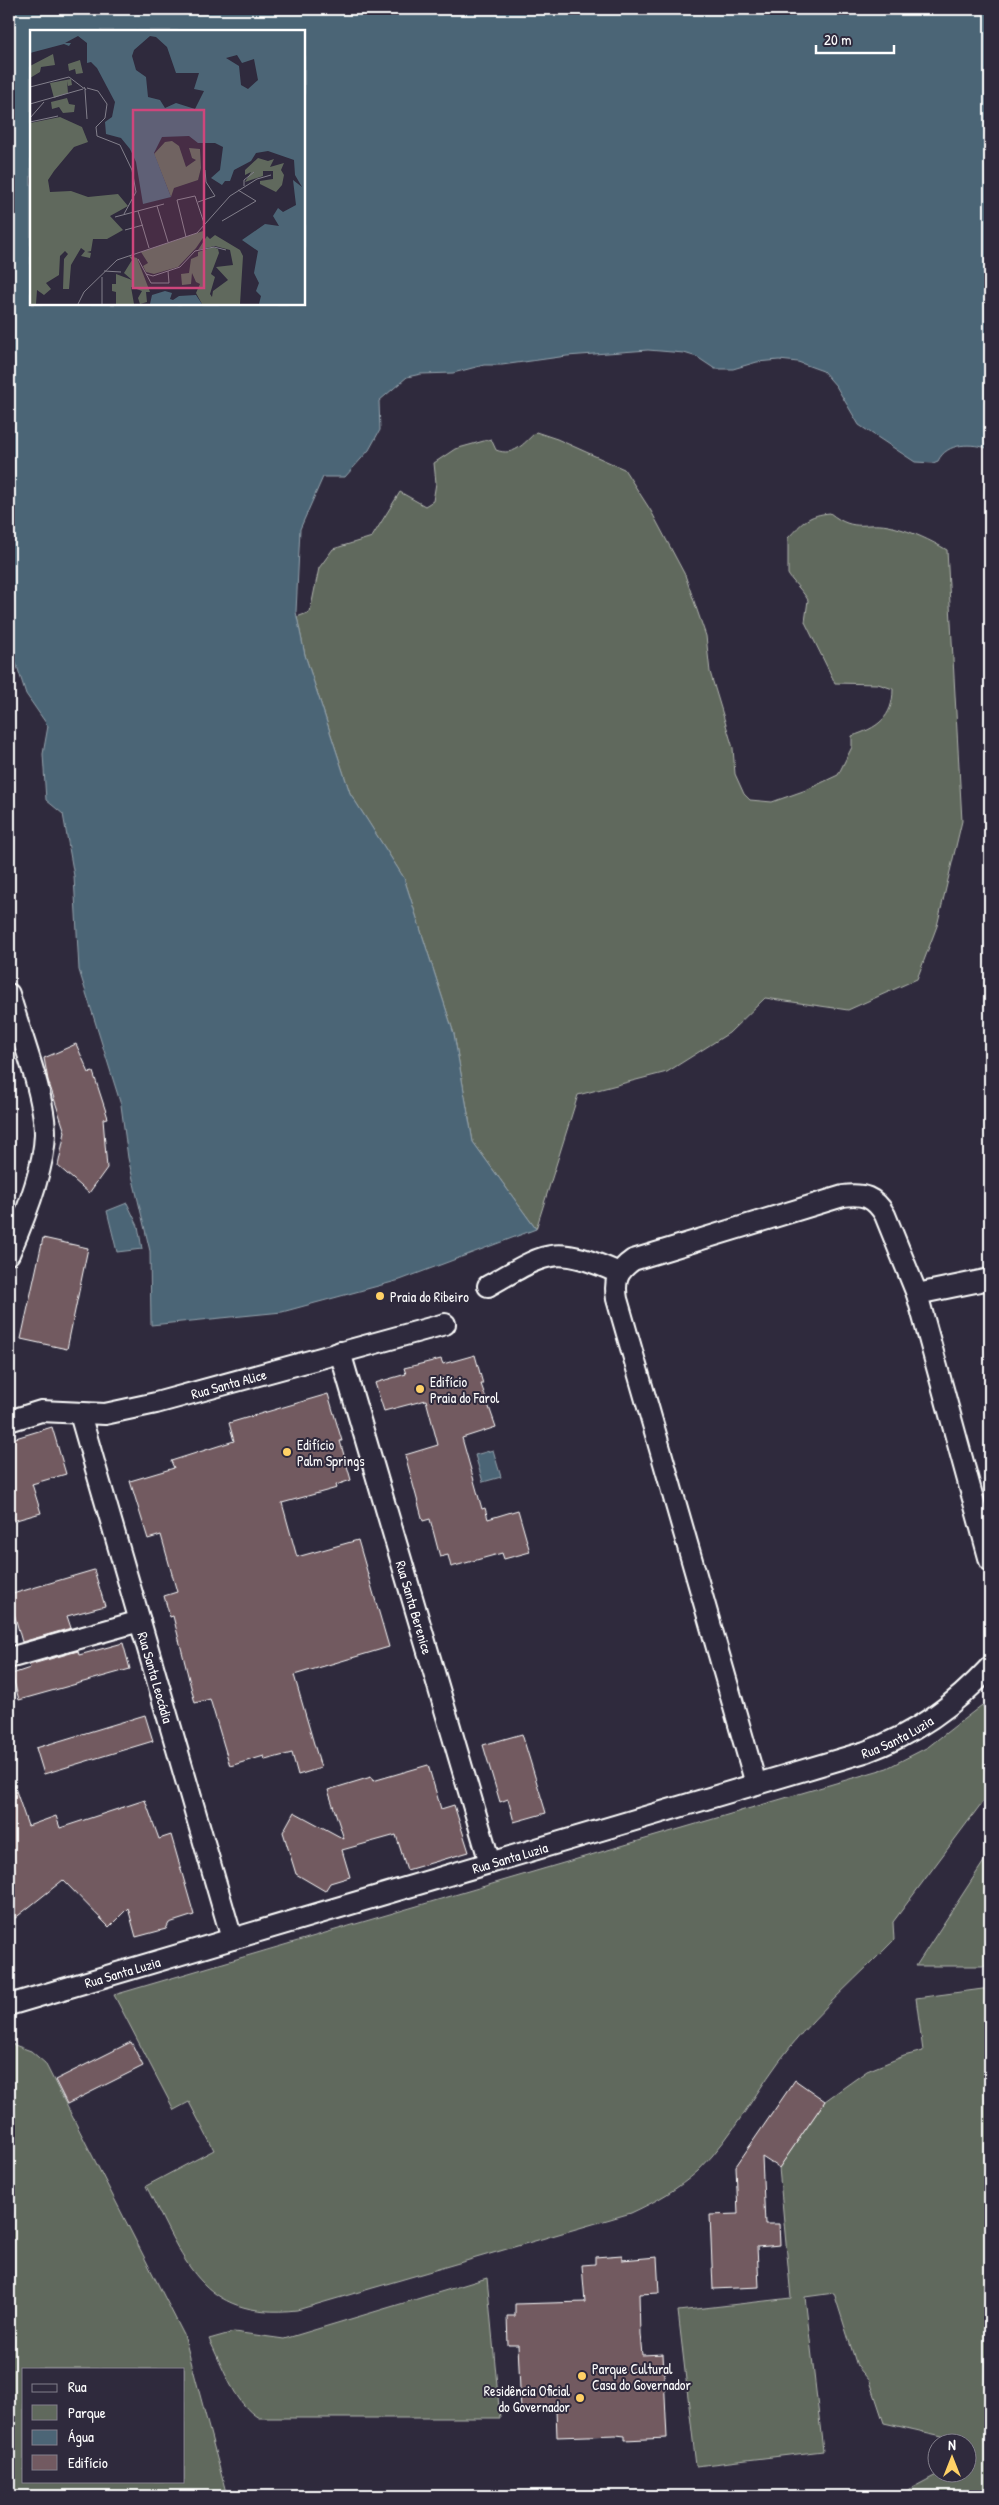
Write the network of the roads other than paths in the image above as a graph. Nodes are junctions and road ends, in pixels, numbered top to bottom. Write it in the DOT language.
graph roads {
  1 [pos="9,994"];
  2 [pos="9,1254"];
  3 [pos="619,1272"];
  4 [pos="990,1279"];
  5 [pos="488,1286"];
  6 [pos="917,1294"];
  7 [pos="445,1324"];
  8 [pos="340,1352"];
  9 [pos="80,1414"];
  10 [pos="9,1421"];
  11 [pos="990,1561"];
  12 [pos="140,1621"];
  13 [pos="9,1658"];
  14 [pos="990,1667"];
  15 [pos="756,1784"];
  16 [pos="490,1863"];
  17 [pos="232,1939"];
  18 [pos="9,2005"];
  1 -- 2 [label="street"];
  3 -- 5 [label="street"];
  3 -- 6 [label="street"];
  3 -- 15 [label="street"];
  4 -- 6 [label="street"];
  6 -- 11 [label="street"];
  7 -- 8 [label="street, Rua Santa Alice"];
  8 -- 9 [label="street, Rua Santa Alice"];
  8 -- 16 [label="street, Rua Santa Berenice"];
  9 -- 10 [label="street, Rua Santa Alice"];
  9 -- 12 [label="street, Rua Santa Leocádia"];
  12 -- 13 [label="street"];
  12 -- 17 [label="street, Rua Santa Leocádia"];
  14 -- 15 [label="street, Rua Santa Luzia"];
  15 -- 16 [label="street, Rua Santa Luzia"];
  16 -- 17 [label="street, Rua Santa Luzia"];
  17 -- 18 [label="street, Rua Santa Luzia"];
}
